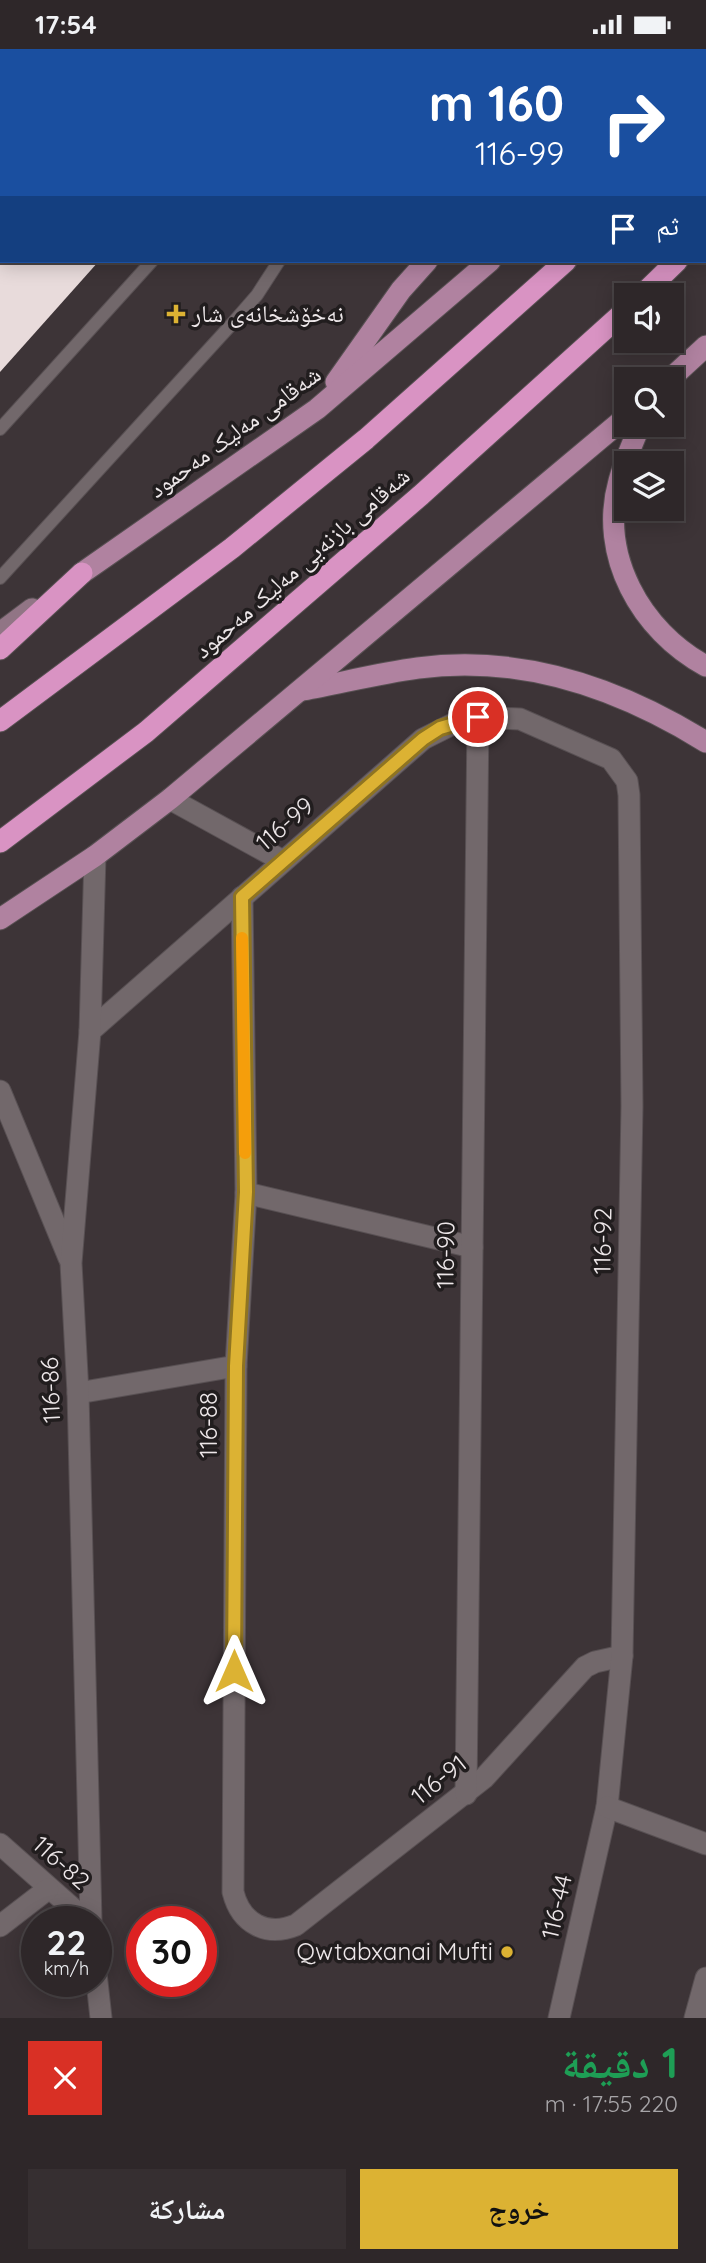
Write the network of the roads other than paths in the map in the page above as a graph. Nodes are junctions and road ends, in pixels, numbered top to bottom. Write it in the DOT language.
graph roads {
  1 [pos="150,263"];
  2 [pos="278,263"];
  3 [pos="425,263"];
  4 [pos="488,263"];
  5 [pos="564,263"];
  6 [pos="675,263"];
  7 [pos="654,283"];
  8 [pos="614,321"];
  9 [pos="706,346"];
  10 [pos="683,367"];
  11 [pos="317,409"];
  12 [pos="614,427"];
  13 [pos="0,429"];
  14 [pos="635,437"];
  15 [pos="82,573"];
  16 [pos="0,578"];
  17 [pos="0,633"];
  18 [pos="0,649"];
  19 [pos="706,666"];
  20 [pos="301,691"];
  21 [pos="478,717"];
  22 [pos="0,721"];
  23 [pos="540,726"];
  24 [pos="706,742"];
  25 [pos="170,799"];
  26 [pos="0,842"];
  27 [pos="95,856"];
  28 [pos="282,862"];
  29 [pos="242,897"];
  30 [pos="0,919"];
  31 [pos="90,1031"];
  32 [pos="2,1105"];
  33 [pos="246,1192"];
  34 [pos="472,1247"];
  35 [pos="71,1263"];
  36 [pos="236,1366"];
  37 [pos="78,1394"];
  38 [pos="622,1656"];
  39 [pos="466,1794"];
  40 [pos="607,1807"];
  41 [pos="0,1844"];
  42 [pos="706,1844"];
  43 [pos="48,1889"];
  44 [pos="70,1906"];
  45 [pos="89,1906"];
  46 [pos="0,1926"];
  47 [pos="274,1930"];
  48 [pos="706,1978"];
  49 [pos="99,1997"];
  50 [pos="101,2018"];
  51 [pos="559,2018"];
  52 [pos="695,2018"];
  1 -- 13 [label="lane"];
  2 -- 16 [label="lane"];
  3 -- 11 [label="main road"];
  4 -- 11 [label="main road, شەقامی مەلیک مەحمود"];
  5 -- 22 [label="highway"];
  6 -- 7 [label="highway"];
  8 -- 26 [label="highway, شەقامی بازنەیی مەلیک مەحمود"];
  9 -- 10 [label="main road"];
  11 -- 15 [label="main road, شەقامی مەلیک مەحمود"];
  12 -- 20 [label="main road"];
  14 -- 19 [label="main road"];
  15 -- 17 [label="main road, شەقامی مەلیک مەحمود"];
  15 -- 18 [label="highway"];
  20 -- 24 [label="main road"];
  20 -- 25 [label="main road"];
  21 -- 23 [label="street, 116-99"];
  21 -- 28 [label="street, 116-99"];
  21 -- 34 [label="street, 116-90"];
  23 -- 38 [label="street, 116-92"];
  25 -- 27 [label="main road"];
  25 -- 28 [label="street"];
  27 -- 30 [label="main road"];
  27 -- 31 [label="street, 116-86"];
  28 -- 29 [label="street, 116-99"];
  29 -- 31 [label="street, 116-99"];
  29 -- 33 [label="street, 116-88"];
  31 -- 35 [label="street, 116-86"];
  32 -- 35 [label="street"];
  33 -- 34 [label="street"];
  33 -- 36 [label="street, 116-88"];
  34 -- 39 [label="street, 116-90"];
  35 -- 37 [label="street, 116-86"];
  36 -- 37 [label="street"];
  36 -- 47 [label="street, 116-88"];
  37 -- 45 [label="street, 116-86"];
  38 -- 39 [label="street, 116-91"];
  38 -- 40 [label="street, 116-92"];
  39 -- 47 [label="street, 116-91"];
  40 -- 42 [label="street"];
  40 -- 51 [label="street, 116-44"];
  41 -- 43 [label="street, 116-82"];
  43 -- 44 [label="street, 116-82"];
  43 -- 46 [label="street"];
  48 -- 52 [label="street"];
  49 -- 50 [label="street"];
}
